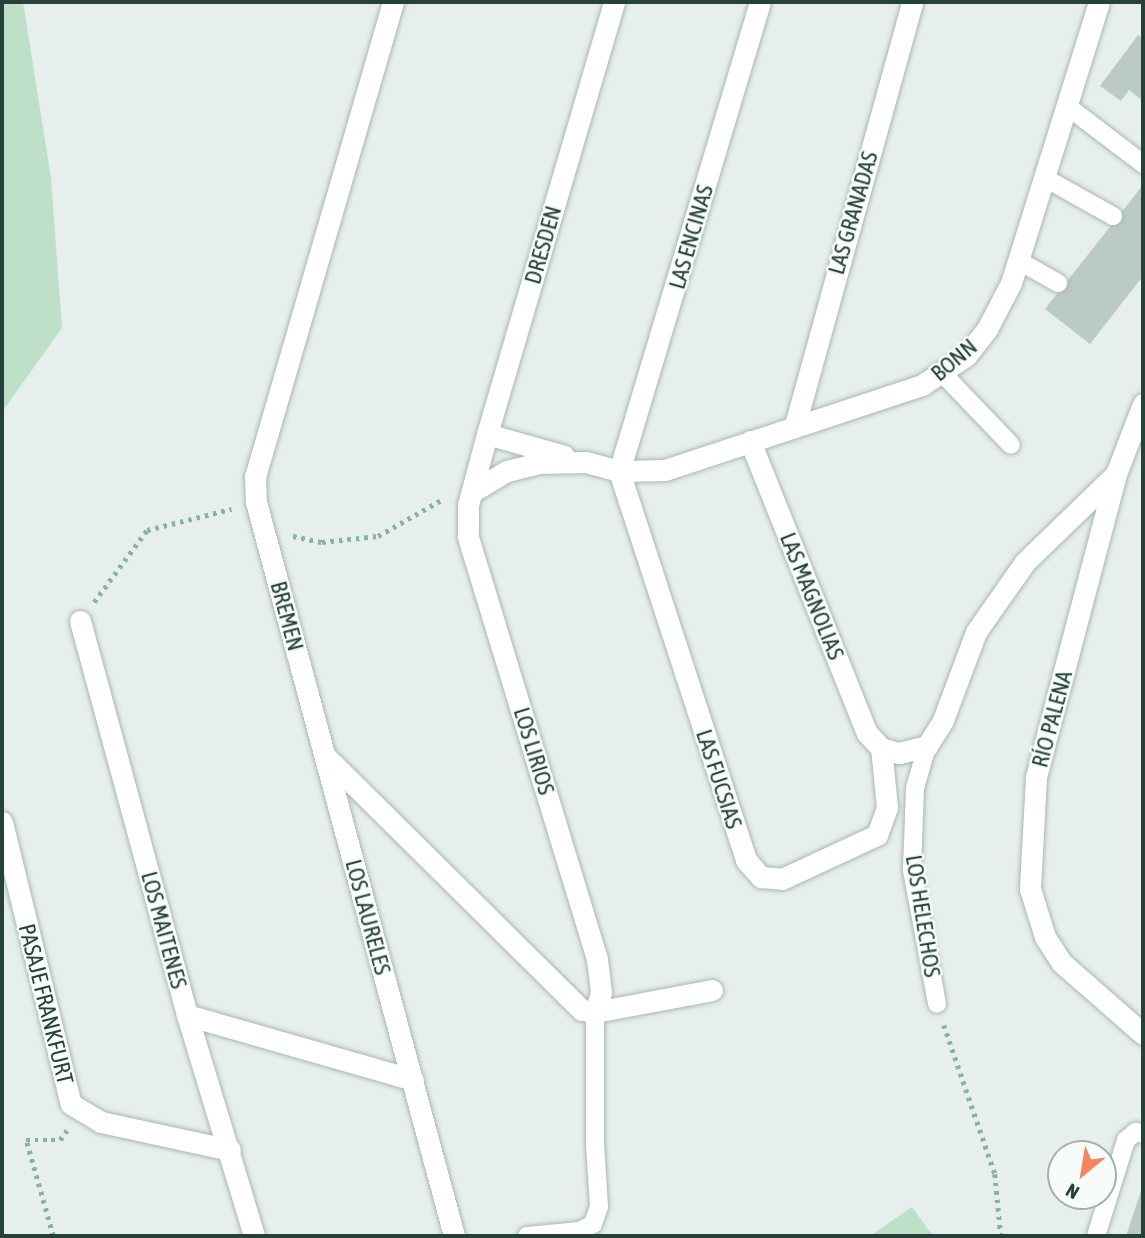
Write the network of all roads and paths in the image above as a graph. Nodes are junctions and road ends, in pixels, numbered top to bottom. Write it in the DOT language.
graph roads {
  1 [pos="393,2"];
  2 [pos="614,2"];
  3 [pos="760,2"];
  4 [pos="912,2"];
  5 [pos="1099,2"];
  6 [pos="1067,106"];
  7 [pos="1143,164"];
  8 [pos="1045,178"];
  9 [pos="1112,216"];
  10 [pos="1019,261"];
  11 [pos="1058,283"];
  12 [pos="943,374"];
  13 [pos="1143,404"];
  14 [pos="795,425"];
  15 [pos="487,434"];
  16 [pos="750,441"];
  17 [pos="1011,445"];
  18 [pos="586,462"];
  19 [pos="619,471"];
  20 [pos="1116,474"];
  21 [pos="475,490"];
  22 [pos="256,502"];
  23 [pos="264,530"];
  24 [pos="80,621"];
  25 [pos="927,746"];
  26 [pos="881,748"];
  27 [pos="323,754"];
  28 [pos="2,822"];
  29 [pos="712,990"];
  30 [pos="937,1004"];
  31 [pos="1120,1010"];
  32 [pos="595,1012"];
  33 [pos="1143,1012"];
  34 [pos="187,1015"];
  35 [pos="1143,1034"];
  36 [pos="414,1080"];
  37 [pos="79,1111"];
  38 [pos="1143,1134"];
  39 [pos="230,1150"];
  40 [pos="53,1236"];
  41 [pos="254,1236"];
  42 [pos="454,1236"];
  43 [pos="527,1236"];
  44 [pos="1001,1236"];
  45 [pos="1096,1236"];
  1 -- 22 [label="street, BREMEN"];
  2 -- 15 [label="street, DRESDEN"];
  3 -- 19 [label="street, LAS ENCINAS"];
  4 -- 14 [label="street, LAS GRANADAS"];
  5 -- 6 [label="street, BONN"];
  6 -- 7 [label="lane"];
  6 -- 8 [label="street, BONN"];
  8 -- 9 [label="lane"];
  8 -- 10 [label="street, BONN"];
  10 -- 11 [label="lane"];
  10 -- 12 [label="street, BONN"];
  12 -- 14 [label="street, BONN"];
  12 -- 17 [label="lane"];
  13 -- 20 [label="street, RÍO PALENA"];
  14 -- 16 [label="street, BONN"];
  15 -- 18 [label="street, BONN"];
  15 -- 21 [label="street, DRESDEN"];
  16 -- 19 [label="street, BONN"];
  16 -- 26 [label="street, LAS MAGNOLIAS"];
  18 -- 19 [label="street, BONN"];
  18 -- 21 [label="street, BONN"];
  19 -- 26 [label="street, LAS FUCSIAS"];
  20 -- 25 [label="street"];
  20 -- 31 [label="street, RÍO PALENA"];
  21 -- 23 [label="path"];
  21 -- 32 [label="street, LOS LIRIOS"];
  22 -- 23 [label="street, BREMEN"];
  22 -- 24 [label="path"];
  23 -- 27 [label="street, BREMEN"];
  24 -- 34 [label="street, LOS MAITENES"];
  25 -- 26 [label="street"];
  25 -- 30 [label="lane, LOS HELECHOS"];
  27 -- 32 [label="street"];
  27 -- 36 [label="street, LOS LAURELES"];
  28 -- 37 [label="street, PASAJE FRANKFURT"];
  29 -- 32 [label="street"];
  30 -- 44 [label="path"];
  31 -- 33 [label="street"];
  31 -- 35 [label="street, RÍO PALENA"];
  32 -- 43 [label="lane"];
  34 -- 36 [label="street"];
  34 -- 39 [label="street, LOS MAITENES"];
  36 -- 42 [label="street, LOS LAURELES"];
  37 -- 39 [label="street, PASAJE FRANKFURT"];
  37 -- 40 [label="path"];
  38 -- 45 [label="lane"];
  39 -- 41 [label="street, LOS MAITENES"];
}
